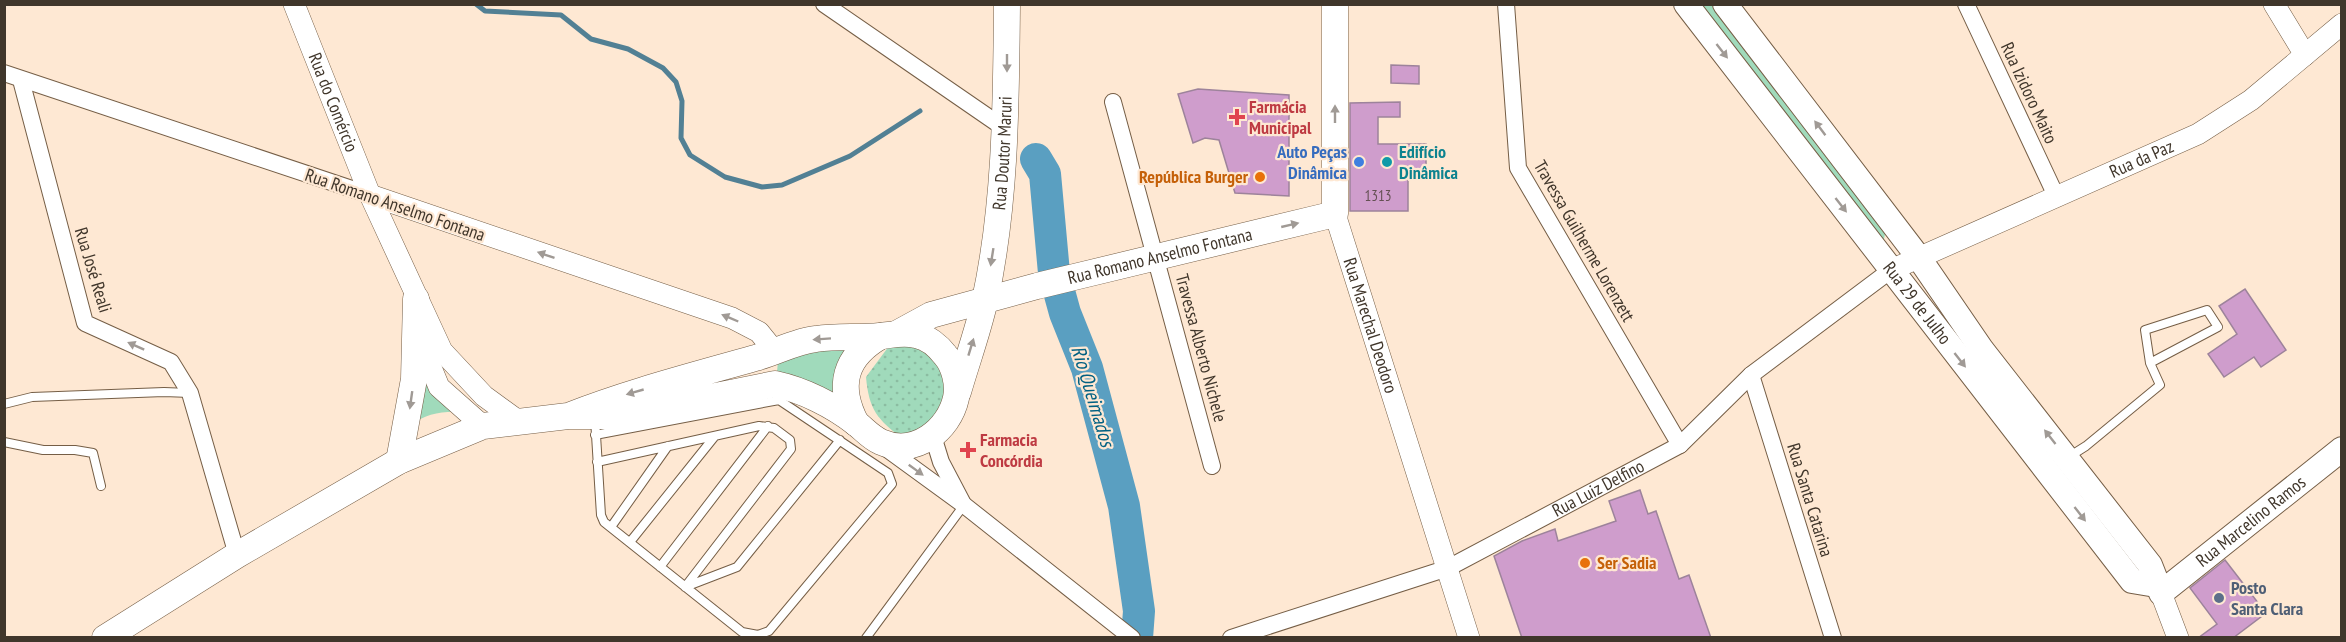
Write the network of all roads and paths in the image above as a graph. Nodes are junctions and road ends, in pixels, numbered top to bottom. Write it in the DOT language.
graph roads {
  1 [pos="294,4"];
  2 [pos="824,4"];
  3 [pos="1007,4"];
  4 [pos="1335,4"];
  5 [pos="1506,4"];
  6 [pos="1686,4"];
  7 [pos="1725,4"];
  8 [pos="1966,4"];
  9 [pos="2274,4"];
  10 [pos="2342,24"];
  11 [pos="2305,56"];
  12 [pos="4,74"];
  13 [pos="21,80"];
  14 [pos="1113,102"];
  15 [pos="1006,130"];
  16 [pos="370,195"];
  17 [pos="2057,198"];
  18 [pos="1335,214"];
  19 [pos="1156,257"];
  20 [pos="1919,258"];
  21 [pos="1891,270"];
  22 [pos="416,299"];
  23 [pos="985,301"];
  24 [pos="890,335"];
  25 [pos="776,353"];
  26 [pos="2150,363"];
  27 [pos="1751,375"];
  28 [pos="775,384"];
  29 [pos="190,393"];
  30 [pos="957,393"];
  31 [pos="4,404"];
  32 [pos="568,416"];
  33 [pos="517,420"];
  34 [pos="595,425"];
  35 [pos="483,426"];
  36 [pos="768,426"];
  37 [pos="855,433"];
  38 [pos="715,436"];
  39 [pos="933,436"];
  40 [pos="4,442"];
  41 [pos="1680,445"];
  42 [pos="668,446"];
  43 [pos="2342,449"];
  44 [pos="399,461"];
  45 [pos="597,462"];
  46 [pos="1212,466"];
  47 [pos="2057,466"];
  48 [pos="101,486"];
  49 [pos="964,505"];
  50 [pos="611,527"];
  51 [pos="630,542"];
  52 [pos="237,555"];
  53 [pos="660,567"];
  54 [pos="1448,568"];
  55 [pos="685,587"];
  56 [pos="2159,589"];
  57 [pos="1118,632"];
  58 [pos="105,638"];
  59 [pos="866,638"];
  60 [pos="1132,638"];
  61 [pos="1231,638"];
  62 [pos="1469,638"];
  63 [pos="1833,638"];
  64 [pos="2178,638"];
  1 -- 16 [label="street, Rua do Comércio"];
  2 -- 15 [label="street"];
  3 -- 15 [label="main road, Rua Doutor Maruri, one-way"];
  18 -- 4 [label="main road, Rua Marechal Deodoro, one-way"];
  5 -- 41 [label="street, Travessa Guilherme Lorenzett"];
  6 -- 21 [label="main road, Rua 29 de Julho, one-way"];
  20 -- 7 [label="main road, Rua 29 de Julho, one-way"];
  8 -- 17 [label="street, Rua Izidoro Maito"];
  9 -- 11 [label="street"];
  10 -- 11 [label="street, Rua da Paz"];
  11 -- 17 [label="street, Rua da Paz"];
  12 -- 13 [label="street, Rua Romano Anselmo Fontana"];
  13 -- 16 [label="street, Rua Romano Anselmo Fontana"];
  29 -- 13 [label="street, Rua José Reali, one-way"];
  14 -- 19 [label="street, Travessa Alberto Nichele"];
  15 -- 23 [label="main road, Rua Doutor Maruri, one-way"];
  16 -- 22 [label="street, Rua do Comércio"];
  25 -- 16 [label="street, Rua Romano Anselmo Fontana, one-way"];
  17 -- 20 [label="street, Rua da Paz"];
  19 -- 18 [label="main road, Rua Romano Anselmo Fontana, one-way"];
  18 -- 54 [label="street, Rua Marechal Deodoro"];
  19 -- 23 [label="main road, Rua Romano Anselmo Fontana"];
  19 -- 46 [label="street, Travessa Alberto Nichele"];
  20 -- 21 [label="street, Rua Luiz Delfino"];
  47 -- 20 [label="main road, Rua 29 de Julho, one-way"];
  21 -- 27 [label="street, Rua Luiz Delfino"];
  21 -- 47 [label="main road, Rua 29 de Julho, one-way"];
  22 -- 33 [label="street"];
  22 -- 35 [label="street"];
  22 -- 44 [label="main road, one-way"];
  23 -- 24 [label="main road"];
  30 -- 23 [label="main road, Rua Doutor Maruri, one-way"];
  24 -- 25 [label="main road, one-way"];
  24 -- 30 [label="main road"];
  24 -- 37 [label="main road"];
  25 -- 28 [label="main road"];
  25 -- 32 [label="main road, one-way"];
  26 -- 26 [label="lane"];
  26 -- 47 [label="lane"];
  27 -- 41 [label="street, Rua Luiz Delfino"];
  27 -- 63 [label="street, Rua Santa Catarina"];
  28 -- 34 [label="main road"];
  28 -- 37 [label="main road"];
  29 -- 31 [label="lane"];
  29 -- 52 [label="street, Rua José Reali"];
  30 -- 39 [label="main road"];
  32 -- 33 [label="main road"];
  32 -- 34 [label="main road"];
  33 -- 35 [label="main road"];
  34 -- 37 [label="lane"];
  34 -- 45 [label="lane"];
  35 -- 44 [label="main road"];
  36 -- 38 [label="lane"];
  36 -- 53 [label="lane"];
  36 -- 55 [label="lane"];
  37 -- 39 [label="main road"];
  37 -- 49 [label="street, one-way"];
  37 -- 55 [label="lane"];
  37 -- 55 [label="lane"];
  38 -- 42 [label="lane"];
  38 -- 51 [label="lane"];
  39 -- 49 [label="street"];
  40 -- 48 [label="lane"];
  41 -- 54 [label="street, Rua Luiz Delfino"];
  42 -- 45 [label="lane"];
  42 -- 50 [label="lane"];
  43 -- 56 [label="main road, Rua Marcelino Ramos"];
  44 -- 52 [label="main road"];
  45 -- 50 [label="lane"];
  47 -- 56 [label="main road, Rua 29 de Julho"];
  49 -- 57 [label="street"];
  49 -- 59 [label="lane"];
  50 -- 51 [label="lane"];
  51 -- 53 [label="lane"];
  52 -- 58 [label="main road"];
  53 -- 55 [label="lane"];
  54 -- 61 [label="street, Rua Luiz Delfino"];
  54 -- 62 [label="street, Rua Marechal Deodoro"];
  56 -- 64 [label="street, Rua 29 de Julho"];
  57 -- 60 [label="street"];
}
